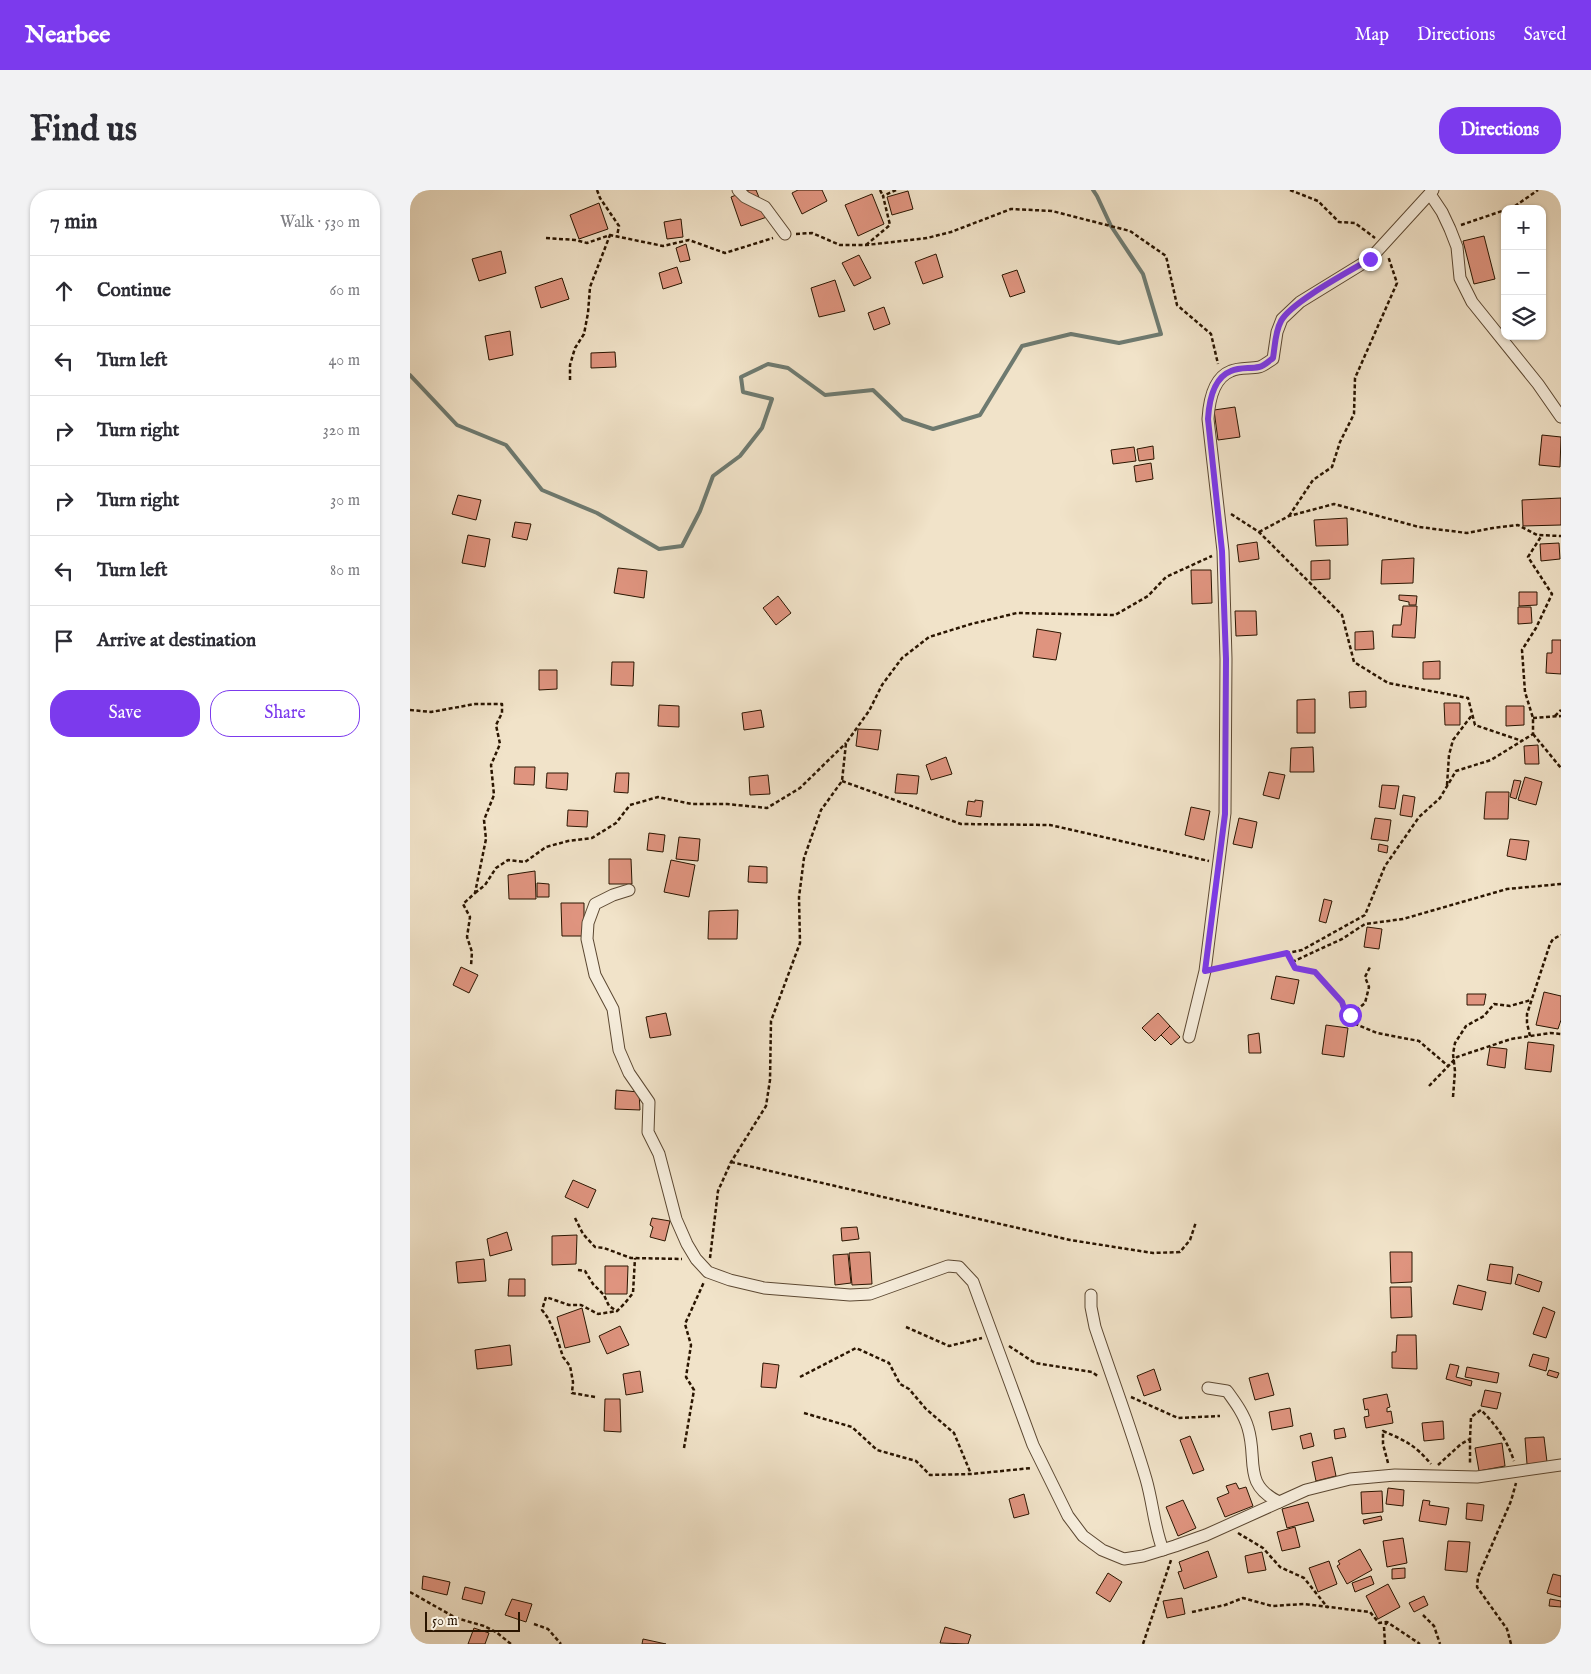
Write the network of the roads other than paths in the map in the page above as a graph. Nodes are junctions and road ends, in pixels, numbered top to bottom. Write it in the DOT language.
graph roads {
  1 [pos="738,190"];
  2 [pos="1432,192"];
  3 [pos="785,234"];
  4 [pos="1561,416"];
  5 [pos="629,890"];
  6 [pos="1189,1037"];
  7 [pos="1091,1295"];
  8 [pos="1208,1388"];
  9 [pos="1561,1464"];
  10 [pos="1279,1502"];
  11 [pos="1163,1550"];
  1 -- 3 [label="street"];
  2 -- 4 [label="street"];
  2 -- 6 [label="street"];
  5 -- 11 [label="street"];
  7 -- 11 [label="street"];
  8 -- 10 [label="street"];
  9 -- 10 [label="street"];
  10 -- 11 [label="street"];
}
